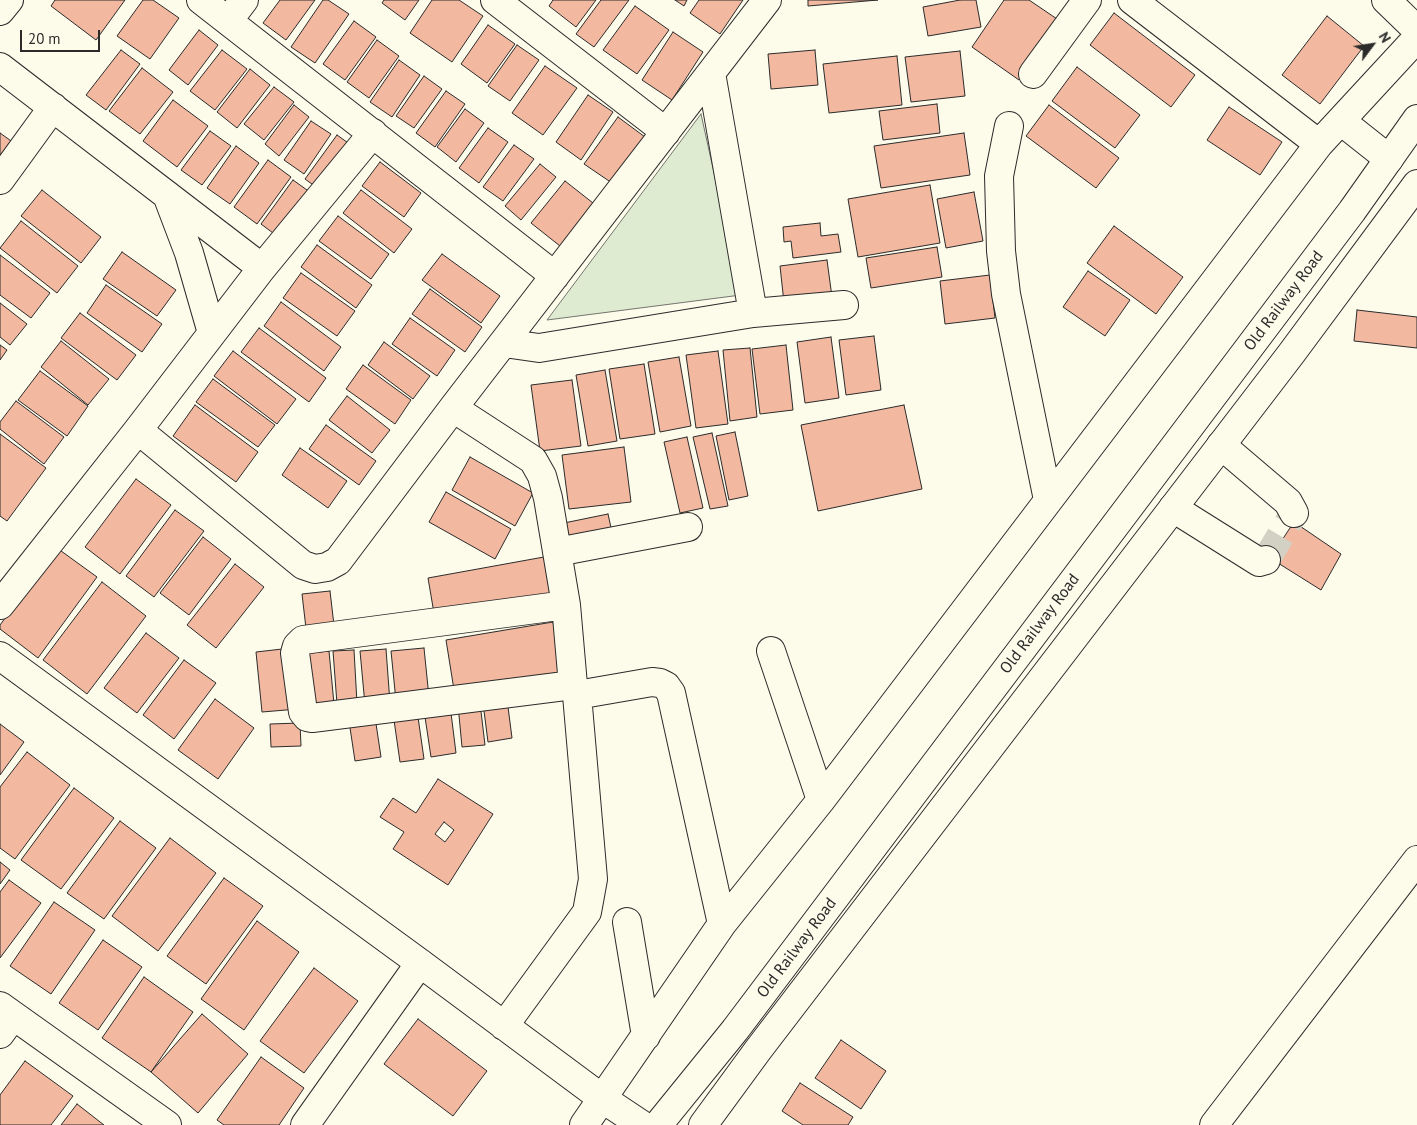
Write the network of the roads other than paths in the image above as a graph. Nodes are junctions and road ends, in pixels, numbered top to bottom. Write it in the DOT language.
graph roads {
  1 [pos="9,0"];
  2 [pos="202,0"];
  3 [pos="494,0"];
  4 [pos="768,0"];
  5 [pos="1087,0"];
  6 [pos="1132,0"];
  7 [pos="1386,0"];
  8 [pos="236,10"];
  9 [pos="0,12"];
  10 [pos="1417,30"];
  11 [pos="1417,38"];
  12 [pos="0,67"];
  13 [pos="712,73"];
  14 [pos="1033,74"];
  15 [pos="53,107"];
  16 [pos="1417,119"];
  17 [pos="1341,121"];
  18 [pos="1009,126"];
  19 [pos="666,132"];
  20 [pos="373,133"];
  21 [pos="1319,144"];
  22 [pos="1389,159"];
  23 [pos="0,180"];
  24 [pos="1417,184"];
  25 [pos="168,195"];
  26 [pos="262,268"];
  27 [pos="555,276"];
  28 [pos="844,305"];
  29 [pos="753,313"];
  30 [pos="212,333"];
  31 [pos="504,343"];
  32 [pos="453,408"];
  33 [pos="138,430"];
  34 [pos="1221,446"];
  35 [pos="1048,500"];
  36 [pos="1173,508"];
  37 [pos="1294,513"];
  38 [pos="688,527"];
  39 [pos="557,552"];
  40 [pos="1266,560"];
  41 [pos="0,605"];
  42 [pos="566,605"];
  43 [pos="771,651"];
  44 [pos="0,656"];
  45 [pos="575,690"];
  46 [pos="820,800"];
  47 [pos="1417,860"];
  48 [pos="627,922"];
  49 [pos="722,924"];
  50 [pos="420,963"];
  51 [pos="4,1018"];
  52 [pos="504,1026"];
  53 [pos="646,1036"];
  54 [pos="603,1099"];
  55 [pos="168,1125"];
  56 [pos="305,1125"];
  57 [pos="584,1125"];
  58 [pos="642,1125"];
  59 [pos="658,1125"];
  60 [pos="703,1125"];
  61 [pos="1214,1125"];
  1 -- 9 [label="street"];
  2 -- 8 [label="street"];
  3 -- 19 [label="street"];
  4 -- 13 [label="street"];
  5 -- 14 [label="street"];
  6 -- 21 [label="street"];
  7 -- 10 [label="street"];
  8 -- 20 [label="street"];
  11 -- 17 [label="street"];
  12 -- 15 [label="street"];
  13 -- 19 [label="street"];
  13 -- 29 [label="street"];
  15 -- 23 [label="street"];
  15 -- 25 [label="street"];
  16 -- 22 [label="street, Old Railway Road"];
  17 -- 21 [label="street"];
  17 -- 22 [label="street"];
  18 -- 35 [label="street"];
  19 -- 27 [label="street"];
  20 -- 26 [label="street"];
  20 -- 27 [label="street"];
  21 -- 35 [label="street"];
  22 -- 59 [label="street, Old Railway Road"];
  24 -- 34 [label="street, Old Railway Road"];
  25 -- 26 [label="street"];
  25 -- 30 [label="street"];
  26 -- 30 [label="street"];
  27 -- 31 [label="street"];
  28 -- 29 [label="street"];
  29 -- 31 [label="street"];
  30 -- 33 [label="street"];
  31 -- 32 [label="street"];
  32 -- 33 [label="street"];
  32 -- 39 [label="street"];
  33 -- 41 [label="street"];
  34 -- 36 [label="street, Old Railway Road"];
  34 -- 37 [label="street"];
  35 -- 46 [label="street"];
  36 -- 40 [label="street"];
  36 -- 60 [label="street, Old Railway Road"];
  38 -- 39 [label="street"];
  39 -- 42 [label="street"];
  42 -- 45 [label="street"];
  42 -- 45 [label="street"];
  43 -- 46 [label="street"];
  44 -- 50 [label="street"];
  45 -- 49 [label="street"];
  45 -- 52 [label="street"];
  46 -- 49 [label="street"];
  47 -- 61 [label="street"];
  48 -- 53 [label="street"];
  49 -- 53 [label="street"];
  50 -- 52 [label="street"];
  50 -- 56 [label="street"];
  51 -- 55 [label="street"];
  52 -- 54 [label="street"];
  53 -- 54 [label="street"];
  54 -- 57 [label="street"];
  54 -- 58 [label="street"];
}
